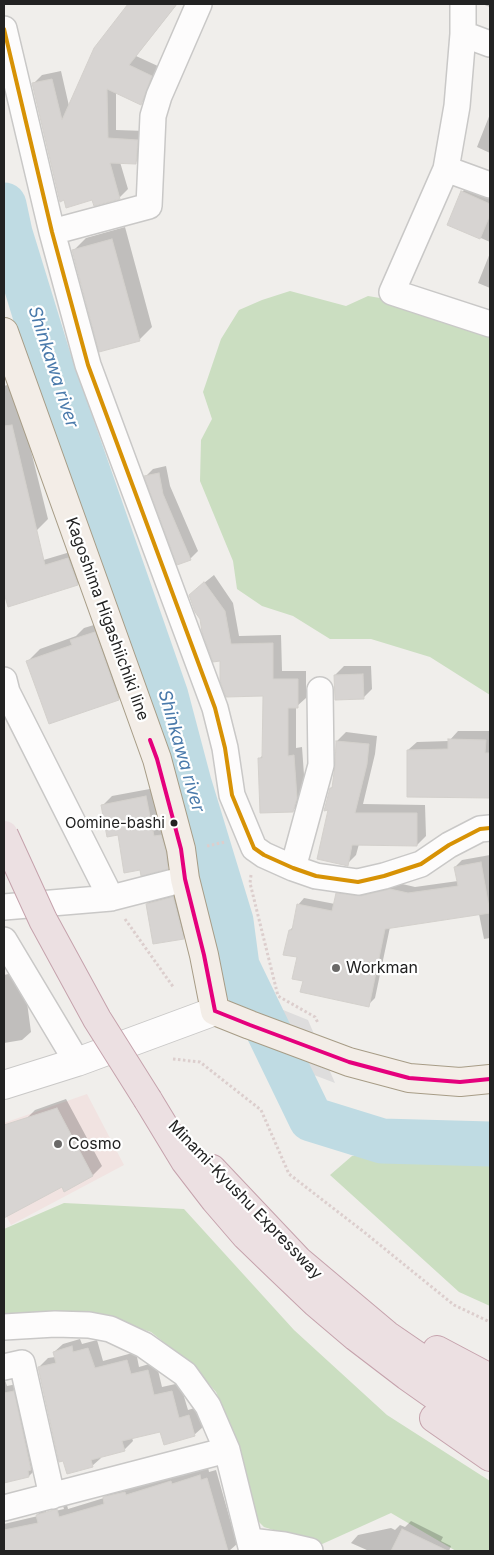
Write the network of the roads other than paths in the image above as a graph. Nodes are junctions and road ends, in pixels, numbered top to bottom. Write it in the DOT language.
graph roads {
  1 [pos="199,4"];
  2 [pos="463,4"];
  3 [pos="4,28"];
  4 [pos="463,34"];
  5 [pos="490,44"];
  6 [pos="446,169"];
  7 [pos="490,185"];
  8 [pos="52,232"];
  9 [pos="490,324"];
  10 [pos="4,332"];
  11 [pos="4,680"];
  12 [pos="320,690"];
  13 [pos="490,828"];
  14 [pos="4,835"];
  15 [pos="293,868"];
  16 [pos="185,879"];
  17 [pos="111,898"];
  18 [pos="4,907"];
  19 [pos="4,940"];
  20 [pos="215,1011"];
  21 [pos="77,1062"];
  22 [pos="490,1079"];
  23 [pos="4,1085"];
  24 [pos="287,1263"];
  25 [pos="4,1327"];
  26 [pos="4,1367"];
  27 [pos="490,1378"];
  28 [pos="490,1402"];
  29 [pos="490,1432"];
  30 [pos="227,1450"];
  31 [pos="490,1457"];
  32 [pos="52,1496"];
  33 [pos="4,1508"];
  34 [pos="251,1546"];
  35 [pos="310,1551"];
  1 -- 8 [label="street"];
  2 -- 4 [label="street"];
  3 -- 8 [label="street"];
  4 -- 5 [label="street"];
  4 -- 6 [label="street"];
  6 -- 7 [label="street"];
  6 -- 9 [label="street"];
  8 -- 15 [label="street"];
  10 -- 16 [label="main road, Kagoshima Higashiichiki line"];
  11 -- 17 [label="street"];
  12 -- 15 [label="street"];
  13 -- 15 [label="street"];
  14 -- 24 [label="highway, Minami-Kyushu Expressway, bridge"];
  16 -- 17 [label="street"];
  16 -- 20 [label="main road, Kagoshima Higashiichiki line"];
  17 -- 18 [label="street"];
  19 -- 21 [label="street"];
  20 -- 21 [label="street"];
  20 -- 22 [label="main road"];
  21 -- 23 [label="street"];
  24 -- 27 [label="highway"];
  24 -- 28 [label="highway, Minami-Kyushu Expressway"];
  24 -- 29 [label="highway, Minami-Kyushu Expressway"];
  24 -- 31 [label="highway"];
  25 -- 30 [label="street"];
  26 -- 32 [label="street"];
  30 -- 32 [label="street"];
  30 -- 34 [label="street"];
  32 -- 33 [label="street"];
  34 -- 35 [label="street"];
}
